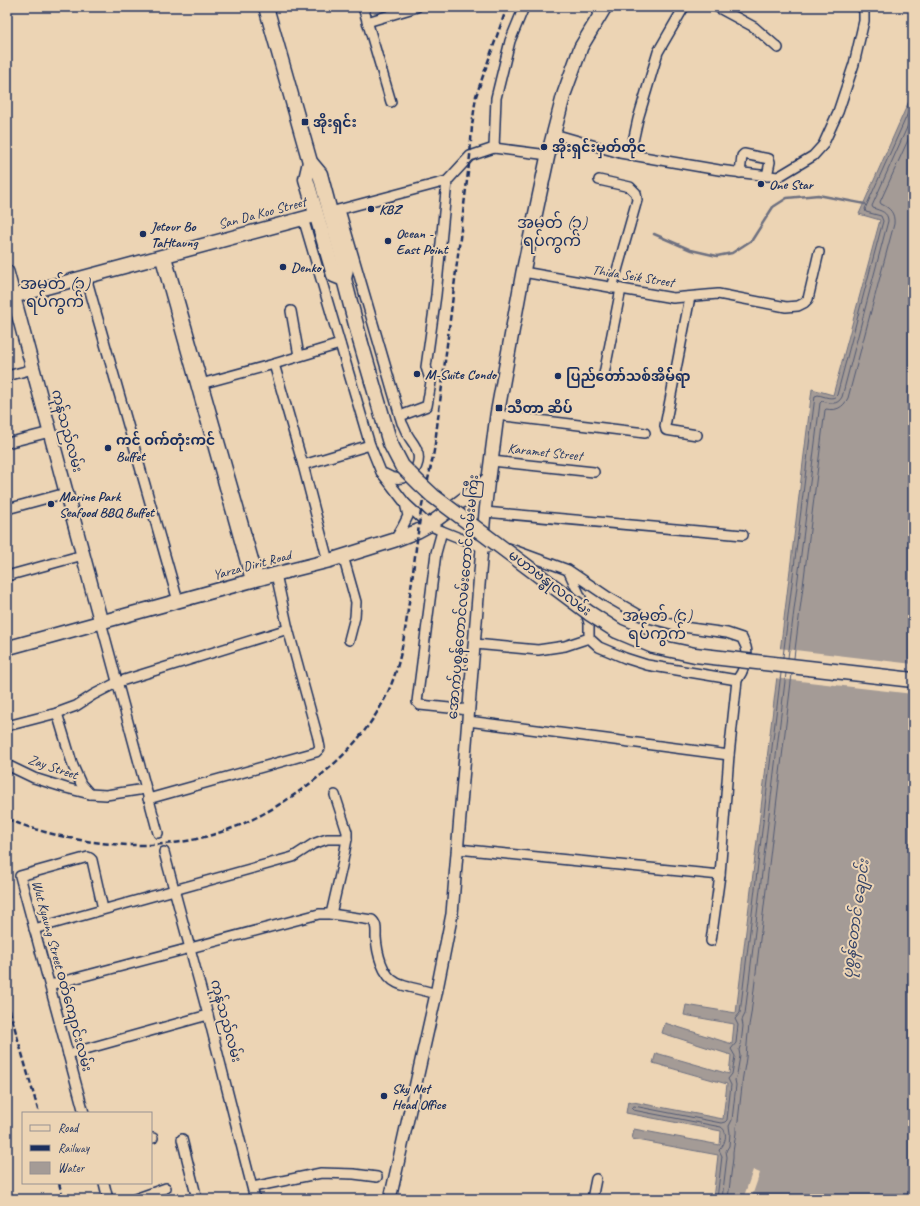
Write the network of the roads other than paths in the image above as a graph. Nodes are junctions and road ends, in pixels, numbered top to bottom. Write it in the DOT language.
graph roads {
  1 [pos="266,7"];
  2 [pos="363,7"];
  3 [pos="417,7"];
  4 [pos="524,7"];
  5 [pos="605,7"];
  6 [pos="684,7"];
  7 [pos="717,7"];
  8 [pos="862,7"];
  9 [pos="367,22"];
  10 [pos="778,48"];
  11 [pos="390,102"];
  12 [pos="554,134"];
  13 [pos="494,148"];
  14 [pos="548,155"];
  15 [pos="630,155"];
  16 [pos="310,162"];
  17 [pos="740,173"];
  18 [pos="767,176"];
  19 [pos="599,180"];
  20 [pos="447,181"];
  21 [pos="335,211"];
  22 [pos="310,217"];
  23 [pos="820,252"];
  24 [pos="163,256"];
  25 [pos="7,272"];
  26 [pos="523,272"];
  27 [pos="86,277"];
  28 [pos="344,280"];
  29 [pos="616,288"];
  30 [pos="10,297"];
  31 [pos="690,297"];
  32 [pos="291,310"];
  33 [pos="340,344"];
  34 [pos="299,356"];
  35 [pos="274,364"];
  36 [pos="33,369"];
  37 [pos="604,374"];
  38 [pos="7,376"];
  39 [pos="199,384"];
  40 [pos="497,415"];
  41 [pos="400,416"];
  42 [pos="50,432"];
  43 [pos="645,433"];
  44 [pos="696,435"];
  45 [pos="7,444"];
  46 [pos="370,445"];
  47 [pos="492,461"];
  48 [pos="303,465"];
  49 [pos="381,472"];
  50 [pos="594,472"];
  51 [pos="489,478"];
  52 [pos="66,493"];
  53 [pos="405,503"];
  54 [pos="7,509"];
  55 [pos="485,512"];
  56 [pos="429,524"];
  57 [pos="442,532"];
  58 [pos="743,535"];
  59 [pos="395,540"];
  60 [pos="482,547"];
  61 [pos="83,555"];
  62 [pos="343,556"];
  63 [pos="328,561"];
  64 [pos="568,570"];
  65 [pos="276,574"];
  66 [pos="7,576"];
  67 [pos="255,580"];
  68 [pos="178,601"];
  69 [pos="101,622"];
  70 [pos="288,629"];
  71 [pos="589,638"];
  72 [pos="349,640"];
  73 [pos="475,644"];
  74 [pos="7,648"];
  75 [pos="737,680"];
  76 [pos="913,680"];
  77 [pos="118,682"];
  78 [pos="57,713"];
  79 [pos="468,715"];
  80 [pos="7,726"];
  81 [pos="729,755"];
  82 [pos="7,765"];
  83 [pos="146,789"];
  84 [pos="90,794"];
  85 [pos="335,794"];
  86 [pos="148,799"];
  87 [pos="158,833"];
  88 [pos="347,839"];
  89 [pos="458,849"];
  90 [pos="164,852"];
  91 [pos="720,876"];
  92 [pos="175,890"];
  93 [pos="103,909"];
  94 [pos="331,914"];
  95 [pos="34,928"];
  96 [pos="711,941"];
  97 [pos="190,948"];
  98 [pos="50,985"];
  99 [pos="436,994"];
  100 [pos="208,1015"];
  101 [pos="68,1054"];
  102 [pos="84,1112"];
  103 [pos="182,1139"];
  104 [pos="377,1177"];
  105 [pos="596,1179"];
  106 [pos="104,1184"];
  107 [pos="252,1187"];
  108 [pos="166,1188"];
  109 [pos="108,1199"];
  110 [pos="135,1199"];
  111 [pos="197,1199"];
  112 [pos="255,1199"];
  113 [pos="390,1199"];
  114 [pos="592,1199"];
  1 -- 16 [label="main road, မဟာဗန္ဓုလလမ်း"];
  2 -- 9 [label="street"];
  3 -- 9 [label="street"];
  4 -- 13 [label="street"];
  5 -- 12 [label="main road, အောက်ပုစွန်တောင်လမ်းတောင်လမ်းမကြီး"];
  6 -- 15 [label="street"];
  7 -- 10 [label="street"];
  8 -- 18 [label="street"];
  9 -- 11 [label="street"];
  12 -- 14 [label="main road, အောက်ပုစွန်တောင်လမ်းတောင်လမ်းမကြီး"];
  12 -- 15 [label="street"];
  13 -- 14 [label="street"];
  13 -- 20 [label="street"];
  14 -- 26 [label="main road, အောက်ပုစွန်တောင်လမ်းတောင်လမ်းမကြီး"];
  15 -- 17 [label="street"];
  16 -- 21 [label="main road, မဟာဗန္ဓုလလမ်း"];
  16 -- 22 [label="main road, မဟာဗန္ဓုလလမ်း"];
  17 -- 18 [label="street"];
  17 -- 18 [label="street"];
  19 -- 29 [label="street"];
  20 -- 21 [label="street"];
  20 -- 41 [label="street"];
  21 -- 28 [label="main road, မဟာဗန္ဓုလလမ်း"];
  21 -- 41 [label="street"];
  22 -- 24 [label="main road, San Da Koo Street"];
  22 -- 28 [label="main road, မဟာဗန္ဓုလလမ်း"];
  22 -- 33 [label="street"];
  23 -- 31 [label="street, Thida Seik Street"];
  24 -- 27 [label="main road, San Da Koo Street"];
  24 -- 39 [label="street"];
  25 -- 30 [label="main road, ကုန်သည်လမ်း"];
  26 -- 29 [label="street, Thida Seik Street"];
  26 -- 40 [label="main road, အောက်ပုစွန်တောင်လမ်းတောင်လမ်းမကြီး"];
  27 -- 30 [label="main road, San Da Koo Street"];
  27 -- 68 [label="street"];
  28 -- 76 [label="main road, မဟာဗန္ဓုလလမ်း, bridge"];
  29 -- 31 [label="street, Thida Seik Street"];
  29 -- 37 [label="street"];
  30 -- 36 [label="main road, ကုန်သည်လမ်း"];
  31 -- 44 [label="street"];
  32 -- 34 [label="street"];
  33 -- 34 [label="street"];
  33 -- 46 [label="street"];
  34 -- 35 [label="street"];
  35 -- 39 [label="street"];
  35 -- 48 [label="street"];
  36 -- 38 [label="street"];
  36 -- 42 [label="main road, ကုန်သည်လမ်း"];
  39 -- 67 [label="street"];
  40 -- 43 [label="street"];
  40 -- 47 [label="main road, အောက်ပုစွန်တောင်လမ်းတောင်လမ်းမကြီး"];
  41 -- 49 [label="street"];
  42 -- 45 [label="street"];
  42 -- 52 [label="main road, ကုန်သည်လမ်း"];
  46 -- 48 [label="street"];
  46 -- 49 [label="street"];
  47 -- 50 [label="street, Karamet Street"];
  47 -- 51 [label="main road, အောက်ပုစွန်တောင်လမ်းတောင်လမ်းမကြီး"];
  48 -- 63 [label="street"];
  49 -- 53 [label="street"];
  51 -- 55 [label="street, အောက်ပုစွန်တောင်လမ်းတောင်လမ်းမကြီး"];
  51 -- 56 [label="main road, Yarza Dirit Road"];
  52 -- 54 [label="street"];
  52 -- 61 [label="main road, ကုန်သည်လမ်း"];
  53 -- 56 [label="street"];
  53 -- 59 [label="street"];
  55 -- 58 [label="street"];
  55 -- 60 [label="street, အောက်ပုစွန်တောင်လမ်းတောင်လမ်းမကြီး"];
  56 -- 57 [label="street"];
  56 -- 59 [label="main road, Yarza Dirit Road"];
  57 -- 60 [label="street"];
  57 -- 79 [label="street"];
  59 -- 62 [label="main road, Yarza Dirit Road"];
  60 -- 64 [label="street"];
  60 -- 73 [label="street, အောက်ပုစွန်တောင်လမ်းတောင်လမ်းမကြီး"];
  61 -- 66 [label="street"];
  61 -- 69 [label="main road, ကုန်သည်လမ်း"];
  62 -- 63 [label="main road, Yarza Dirit Road"];
  62 -- 72 [label="street"];
  63 -- 65 [label="main road, Yarza Dirit Road"];
  64 -- 71 [label="street"];
  64 -- 75 [label="street"];
  65 -- 67 [label="main road, Yarza Dirit Road"];
  65 -- 70 [label="street"];
  67 -- 68 [label="main road, Yarza Dirit Road"];
  68 -- 69 [label="main road, Yarza Dirit Road"];
  69 -- 74 [label="main road, Yarza Dirit Road"];
  69 -- 77 [label="street"];
  70 -- 77 [label="street"];
  70 -- 86 [label="street"];
  71 -- 73 [label="street"];
  71 -- 75 [label="street"];
  73 -- 79 [label="street, အောက်ပုစွန်တောင်လမ်းတောင်လမ်းမကြီး"];
  75 -- 81 [label="street"];
  77 -- 78 [label="street"];
  77 -- 83 [label="street"];
  78 -- 80 [label="street"];
  78 -- 84 [label="street"];
  79 -- 81 [label="street"];
  79 -- 89 [label="street, အောက်ပုစွန်တောင်လမ်းတောင်လမ်းမကြီး"];
  81 -- 91 [label="street"];
  82 -- 84 [label="street, Zay Street"];
  83 -- 84 [label="street, Zay Street"];
  83 -- 86 [label="street"];
  85 -- 88 [label="street"];
  86 -- 87 [label="street"];
  88 -- 92 [label="street"];
  88 -- 94 [label="street"];
  89 -- 91 [label="street"];
  89 -- 99 [label="street, အောက်ပုစွန်တောင်လမ်းတောင်လမ်းမကြီး"];
  90 -- 92 [label="street, ကုန်သည်လမ်း"];
  91 -- 96 [label="street"];
  92 -- 93 [label="street"];
  92 -- 97 [label="street, ကုန်သည်လမ်း"];
  93 -- 95 [label="street"];
  93 -- 95 [label="street, Wut Kyaung Street ဝတ်ကျောင်းလမ်း"];
  94 -- 97 [label="street"];
  94 -- 99 [label="street"];
  95 -- 98 [label="street, Wut Kyaung Street ဝတ်ကျောင်းလမ်း"];
  97 -- 98 [label="street"];
  97 -- 100 [label="street, ကုန်သည်လမ်း"];
  98 -- 101 [label="street, Wut Kyaung Street ဝတ်ကျောင်းလမ်း"];
  99 -- 113 [label="street, အောက်ပုစွန်တောင်လမ်းတောင်လမ်းမကြီး"];
  100 -- 101 [label="street"];
  100 -- 107 [label="street, ကုန်သည်လမ်း"];
  101 -- 102 [label="street, Wut Kyaung Street ဝတ်ကျောင်းလမ်း"];
  103 -- 111 [label="street"];
  104 -- 107 [label="street"];
  105 -- 114 [label="street"];
  106 -- 109 [label="street"];
  107 -- 112 [label="street, ကုန်သည်လမ်း"];
  108 -- 110 [label="street"];
}
